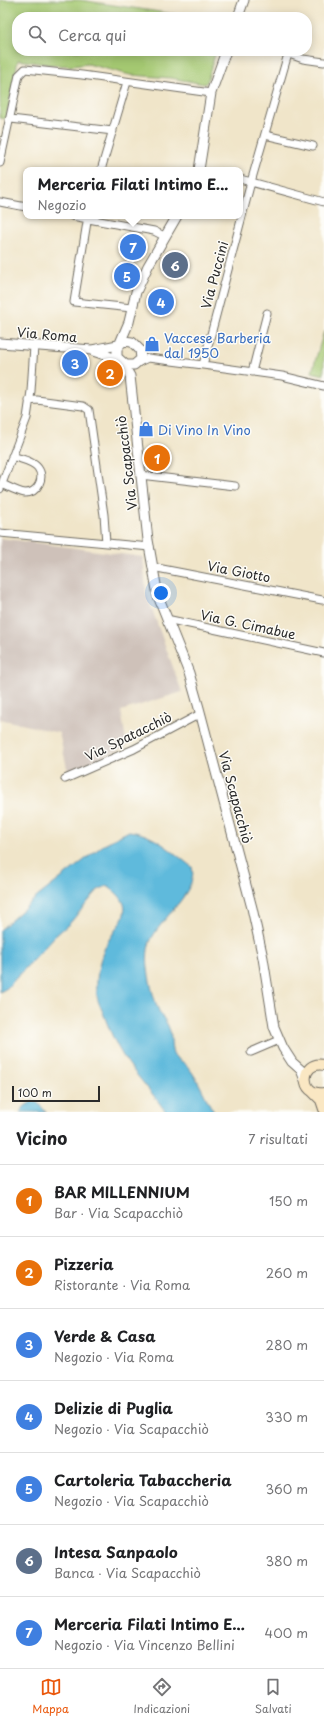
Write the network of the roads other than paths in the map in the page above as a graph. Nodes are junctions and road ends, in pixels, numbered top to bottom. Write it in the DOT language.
graph roads {
  1 [pos="244,0"];
  2 [pos="240,12"];
  3 [pos="224,56"];
  4 [pos="283,56"];
  5 [pos="295,56"];
  6 [pos="324,62"];
  7 [pos="127,82"];
  8 [pos="211,93"];
  9 [pos="11,119"];
  10 [pos="113,131"];
  11 [pos="265,135"];
  12 [pos="313,146"];
  13 [pos="0,163"];
  14 [pos="102,167"];
  15 [pos="201,167"];
  16 [pos="243,180"];
  17 [pos="251,182"];
  18 [pos="0,202"];
  19 [pos="324,202"];
  20 [pos="23,206"];
  21 [pos="243,212"];
  22 [pos="88,219"];
  23 [pos="97,219"];
  24 [pos="175,219"];
  25 [pos="241,219"];
  26 [pos="164,236"];
  27 [pos="132,308"];
  28 [pos="267,313"];
  29 [pos="130,322"];
  30 [pos="0,343"];
  31 [pos="119,344"];
  32 [pos="134,344"];
  33 [pos="34,346"];
  34 [pos="92,350"];
  35 [pos="141,359"];
  36 [pos="121,361"];
  37 [pos="203,365"];
  38 [pos="252,372"];
  39 [pos="130,375"];
  40 [pos="324,386"];
  41 [pos="29,401"];
  42 [pos="12,456"];
  43 [pos="140,475"];
  44 [pos="235,486"];
  45 [pos="1,487"];
  46 [pos="0,534"];
  47 [pos="106,543"];
  48 [pos="150,547"];
  49 [pos="152,567"];
  50 [pos="322,600"];
  51 [pos="167,622"];
  52 [pos="324,653"];
  53 [pos="200,714"];
  54 [pos="65,780"];
  55 [pos="279,1040"];
  56 [pos="251,1052"];
  57 [pos="288,1056"];
  58 [pos="321,1065"];
  59 [pos="305,1080"];
  60 [pos="310,1090"];
  61 [pos="324,1093"];
  62 [pos="324,1109"];
  1 -- 2 [label="street"];
  3 -- 8 [label="street"];
  4 -- 11 [label="street, Via Puccini"];
  5 -- 6 [label="street"];
  7 -- 8 [label="street"];
  7 -- 9 [label="street"];
  7 -- 10 [label="street"];
  8 -- 15 [label="street"];
  9 -- 10 [label="street"];
  9 -- 13 [label="street"];
  10 -- 14 [label="street"];
  11 -- 12 [label="street"];
  11 -- 17 [label="street, Via Puccini"];
  16 -- 17 [label="street"];
  17 -- 19 [label="street"];
  17 -- 21 [label="street, Via Puccini"];
  18 -- 20 [label="street"];
  22 -- 27 [label="street"];
  23 -- 26 [label="street"];
  24 -- 26 [label="street"];
  25 -- 37 [label="street, Via Puccini"];
  26 -- 27 [label="street"];
  27 -- 29 [label="street"];
  28 -- 38 [label="street"];
  29 -- 31 [label="street"];
  29 -- 32 [label="street"];
  30 -- 33 [label="street, Via Roma"];
  31 -- 32 [label="street"];
  31 -- 34 [label="street, Via Roma"];
  31 -- 36 [label="street"];
  32 -- 35 [label="street"];
  33 -- 34 [label="street, Via Roma"];
  33 -- 41 [label="street"];
  34 -- 36 [label="street, Via Roma"];
  35 -- 36 [label="street"];
  35 -- 37 [label="street"];
  35 -- 39 [label="street"];
  36 -- 39 [label="street, Via Scapacchiò"];
  37 -- 38 [label="street"];
  38 -- 40 [label="street"];
  39 -- 43 [label="street, Via Scapacchiò"];
  41 -- 42 [label="street"];
  41 -- 47 [label="street"];
  42 -- 45 [label="street"];
  42 -- 45 [label="street"];
  43 -- 44 [label="street"];
  43 -- 48 [label="street, Via Scapacchiò"];
  46 -- 47 [label="street"];
  47 -- 48 [label="street"];
  48 -- 49 [label="street, Via Scapacchiò"];
  49 -- 50 [label="street, Via Giotto"];
  49 -- 51 [label="street, Via Scapacchiò"];
  51 -- 52 [label="street, Via G. Cimabue"];
  51 -- 53 [label="street, Via Scapacchiò"];
  53 -- 54 [label="street, Via Spatacchiò"];
  53 -- 55 [label="street, Via Scapacchiò"];
  55 -- 56 [label="street"];
  55 -- 57 [label="street, Via Scapacchiò"];
  57 -- 58 [label="street"];
  57 -- 59 [label="street, Via Scapacchiò"];
  58 -- 59 [label="main road"];
  59 -- 60 [label="main road"];
  60 -- 61 [label="main road"];
  60 -- 62 [label="main road"];
}
